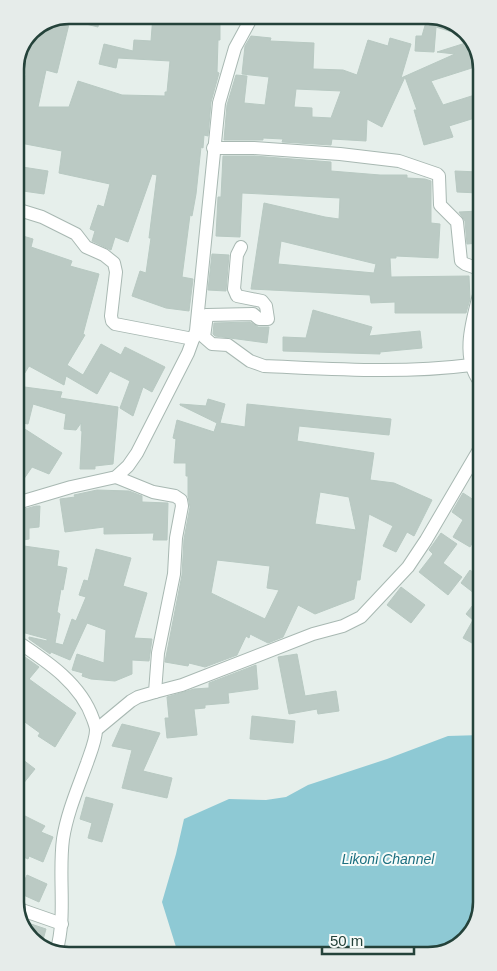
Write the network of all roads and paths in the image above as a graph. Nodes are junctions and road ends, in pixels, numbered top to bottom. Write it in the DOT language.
graph roads {
  1 [pos="247,24"];
  2 [pos="213,148"];
  3 [pos="24,211"];
  4 [pos="241,247"];
  5 [pos="473,266"];
  6 [pos="201,318"];
  7 [pos="473,321"];
  8 [pos="193,339"];
  9 [pos="471,365"];
  10 [pos="473,369"];
  11 [pos="473,460"];
  12 [pos="116,477"];
  13 [pos="24,501"];
  14 [pos="24,646"];
  15 [pos="155,692"];
  16 [pos="96,730"];
  17 [pos="25,911"];
  18 [pos="62,924"];
  19 [pos="58,946"];
  1 -- 2 [label="street"];
  2 -- 5 [label="street"];
  2 -- 6 [label="street"];
  3 -- 8 [label="street"];
  4 -- 6 [label="street"];
  6 -- 8 [label="street"];
  6 -- 9 [label="street"];
  7 -- 9 [label="street"];
  8 -- 12 [label="street"];
  9 -- 10 [label="street"];
  11 -- 15 [label="street"];
  12 -- 13 [label="street"];
  12 -- 15 [label="street"];
  14 -- 16 [label="street"];
  15 -- 16 [label="street"];
  16 -- 18 [label="street"];
  17 -- 18 [label="street"];
  18 -- 19 [label="street"];
}
